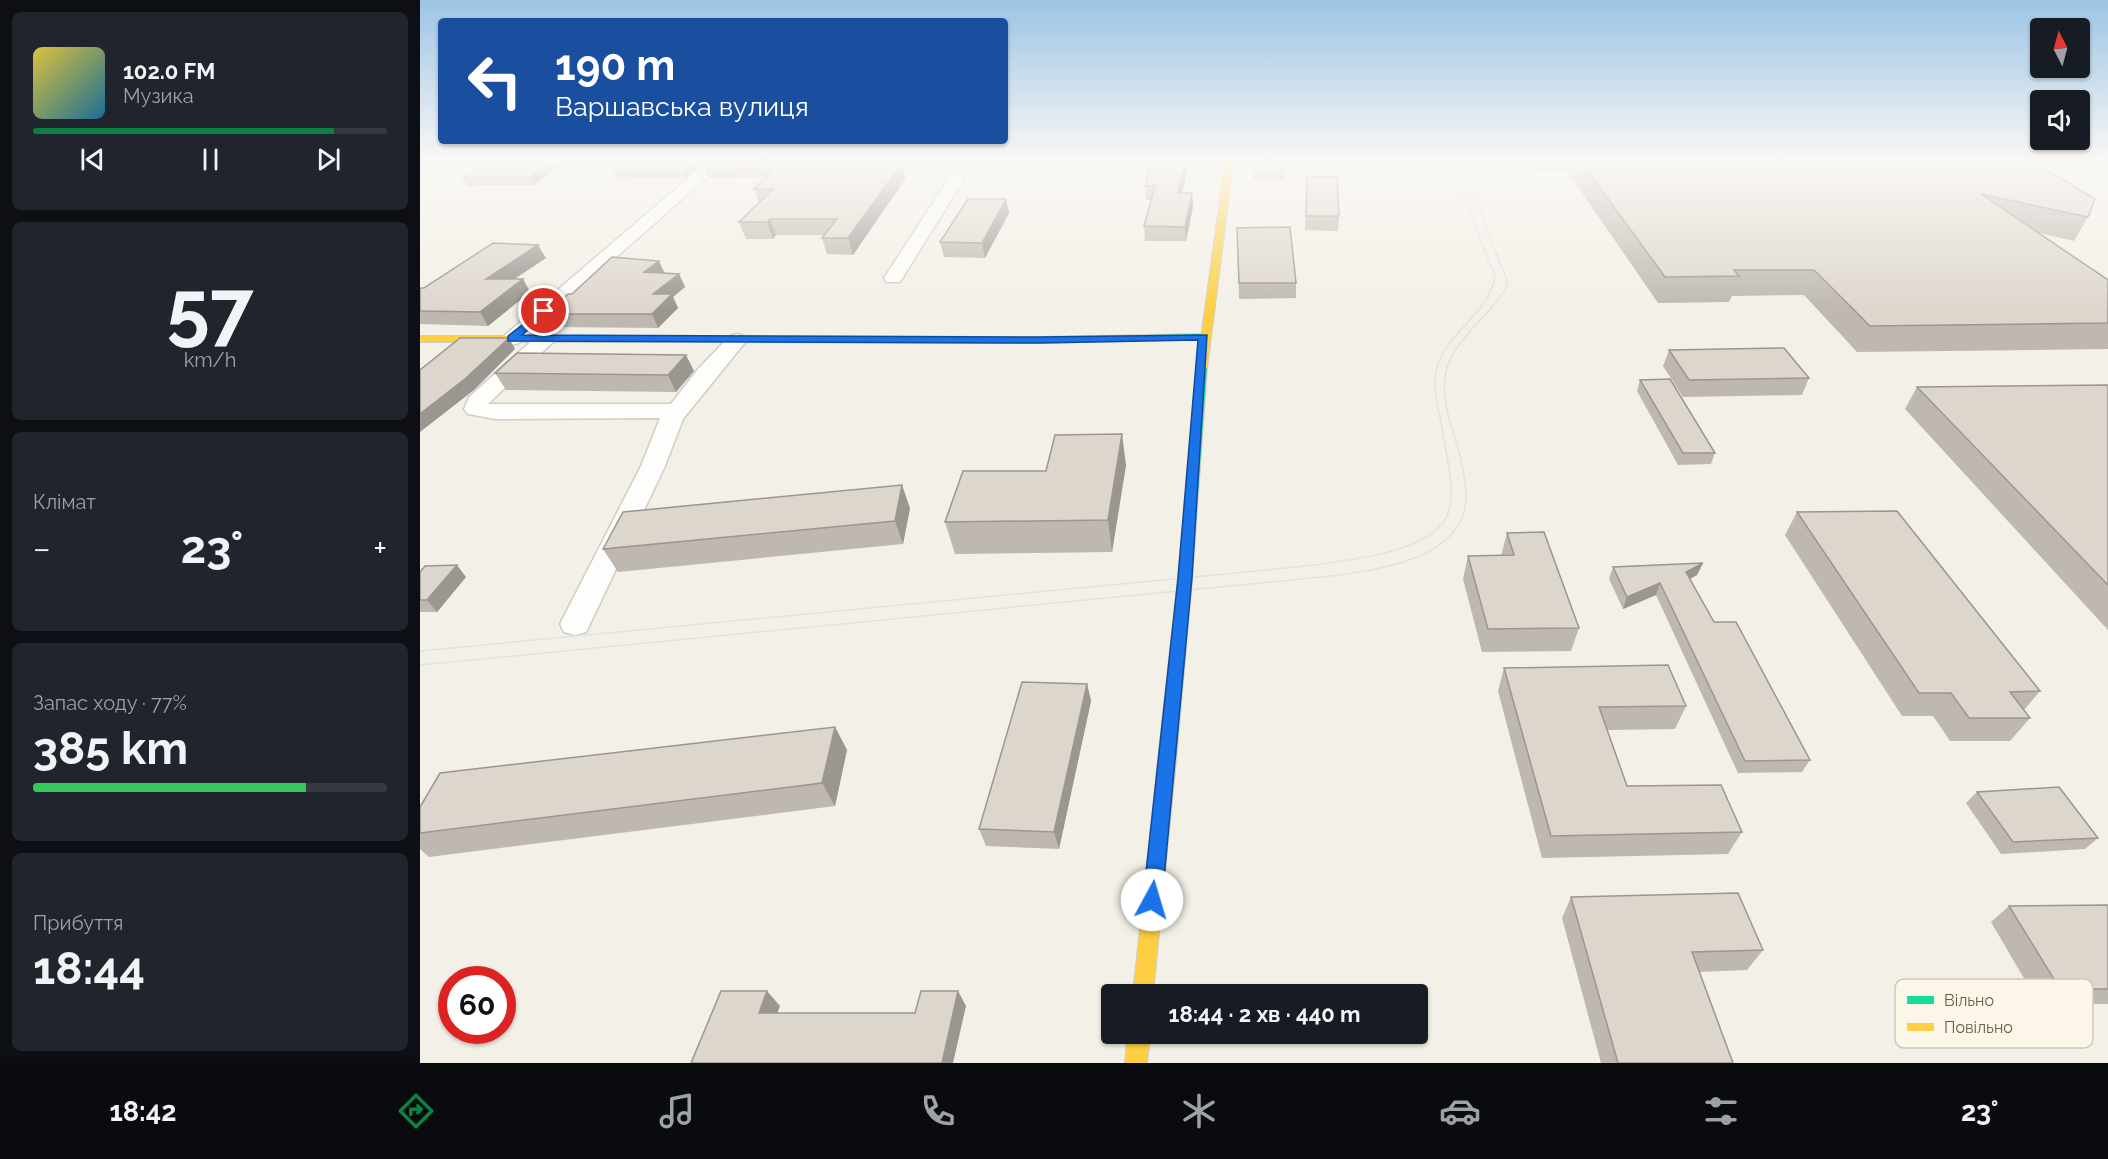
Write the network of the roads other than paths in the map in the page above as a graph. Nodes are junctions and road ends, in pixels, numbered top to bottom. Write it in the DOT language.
graph roads {
  1 [pos="658,213"];
  2 [pos="935,213"];
  3 [pos="1222,213"];
  4 [pos="893,278"];
  5 [pos="1204,337"];
  6 [pos="420,339"];
  7 [pos="512,339"];
  8 [pos="545,339"];
  9 [pos="737,340"];
  10 [pos="677,411"];
  11 [pos="575,624"];
  12 [pos="1144,984"];
  13 [pos="1138,1044"];
  14 [pos="1136,1063"];
  1 -- 7 [label="street"];
  2 -- 4 [label="street"];
  3 -- 5 [label="main road"];
  5 -- 9 [label="main road"];
  5 -- 12 [label="main road"];
  6 -- 7 [label="main road"];
  7 -- 8 [label="main road"];
  8 -- 9 [label="main road"];
  8 -- 10 [label="street"];
  9 -- 10 [label="street"];
  10 -- 11 [label="street"];
  13 -- 14 [label="main road"];
}
